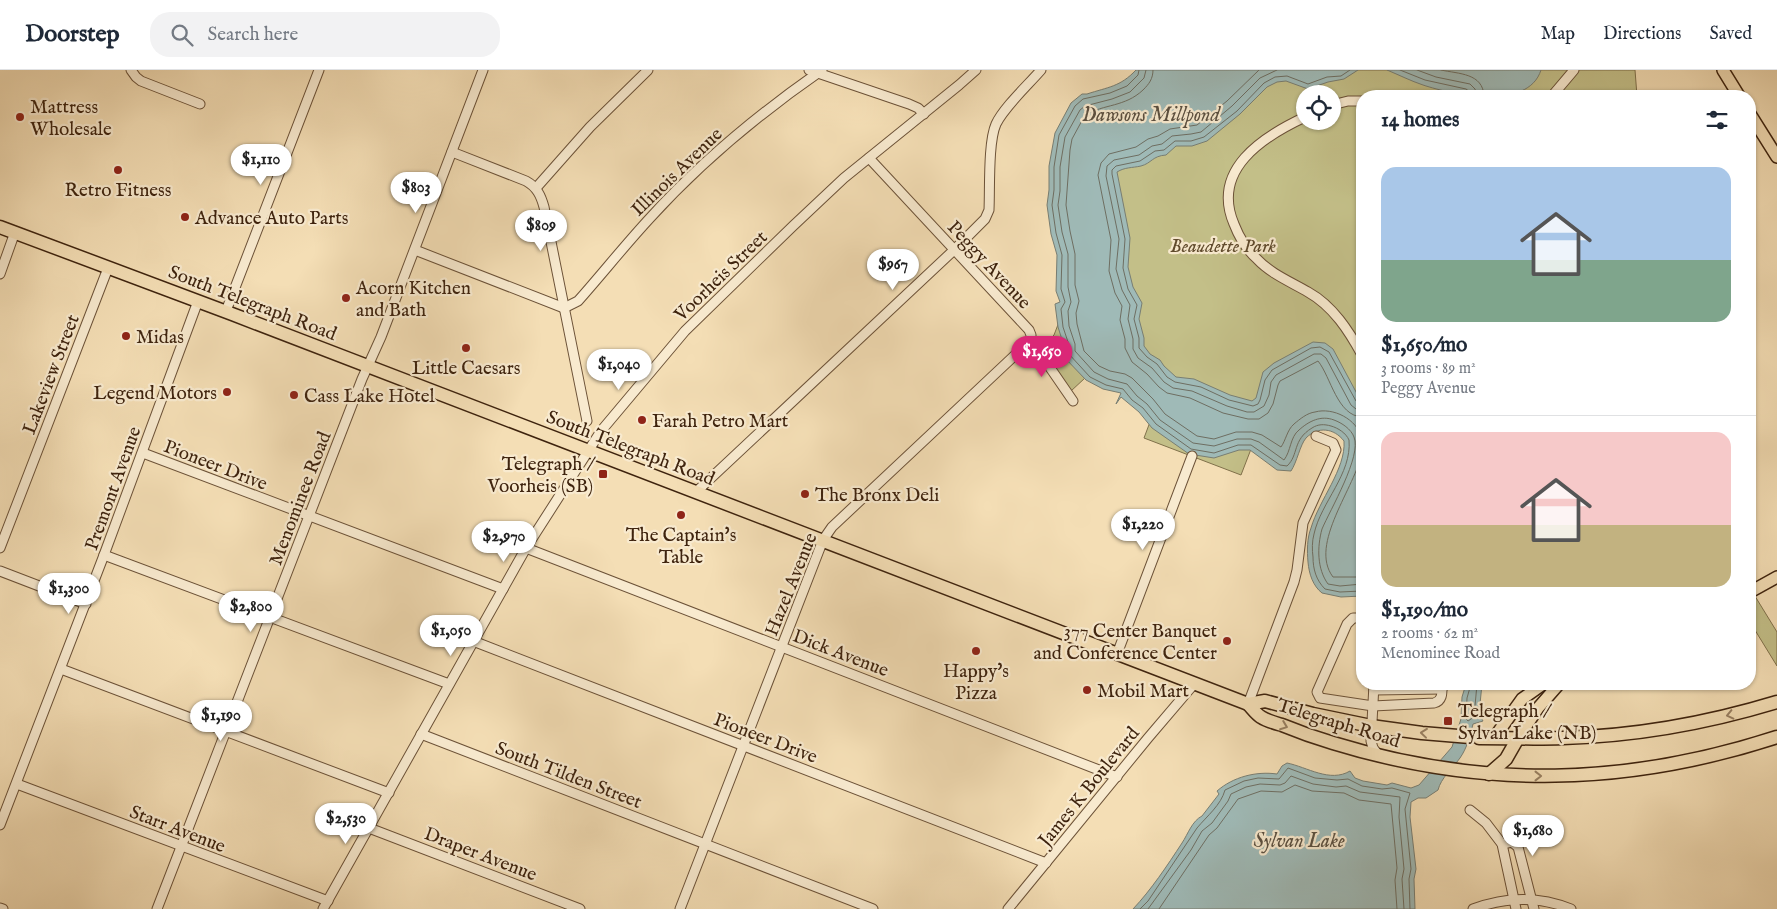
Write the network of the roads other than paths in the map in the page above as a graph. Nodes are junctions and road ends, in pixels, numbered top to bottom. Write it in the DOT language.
graph roads {
  1 [pos="131,70"];
  2 [pos="319,70"];
  3 [pos="483,70"];
  4 [pos="648,70"];
  5 [pos="976,70"];
  6 [pos="1041,70"];
  7 [pos="1574,70"];
  8 [pos="1722,70"];
  9 [pos="817,71"];
  10 [pos="1557,90"];
  11 [pos="1735,90"];
  12 [pos="1356,101"];
  13 [pos="1341,103"];
  14 [pos="200,104"];
  15 [pos="924,114"];
  16 [pos="1296,122"];
  17 [pos="1756,124"];
  18 [pos="452,152"];
  19 [pos="869,158"];
  20 [pos="1777,158"];
  21 [pos="536,188"];
  22 [pos="0,226"];
  23 [pos="15,232"];
  24 [pos="415,250"];
  25 [pos="954,250"];
  26 [pos="108,268"];
  27 [pos="0,274"];
  28 [pos="198,301"];
  29 [pos="564,308"];
  30 [pos="226,311"];
  31 [pos="1031,340"];
  32 [pos="1356,344"];
  33 [pos="368,366"];
  34 [pos="1073,401"];
  35 [pos="587,421"];
  36 [pos="1316,436"];
  37 [pos="589,450"];
  38 [pos="143,453"];
  39 [pos="1192,456"];
  40 [pos="696,492"];
  41 [pos="309,517"];
  42 [pos="823,540"];
  43 [pos="0,548"];
  44 [pos="526,548"];
  45 [pos="104,555"];
  46 [pos="0,571"];
  47 [pos="1777,577"];
  48 [pos="503,589"];
  49 [pos="1756,589"];
  50 [pos="86,604"];
  51 [pos="270,617"];
  52 [pos="1356,618"];
  53 [pos="473,641"];
  54 [pos="782,647"];
  55 [pos="1117,654"];
  56 [pos="61,669"];
  57 [pos="449,684"];
  58 [pos="1194,684"];
  59 [pos="1374,690"];
  60 [pos="1442,690"];
  61 [pos="1535,690"];
  62 [pos="1554,690"];
  63 [pos="1777,702"];
  64 [pos="1248,704"];
  65 [pos="1373,706"];
  66 [pos="1372,726"];
  67 [pos="226,731"];
  68 [pos="421,734"];
  69 [pos="1777,737"];
  70 [pos="1494,738"];
  71 [pos="1518,738"];
  72 [pos="744,746"];
  73 [pos="1748,746"];
  74 [pos="1777,747"];
  75 [pos="1379,756"];
  76 [pos="1489,774"];
  77 [pos="1117,776"];
  78 [pos="17,784"];
  79 [pos="389,793"];
  80 [pos="1470,810"];
  81 [pos="0,825"];
  82 [pos="369,828"];
  83 [pos="706,844"];
  84 [pos="1502,844"];
  85 [pos="181,846"];
  86 [pos="1046,862"];
  87 [pos="1515,904"];
  88 [pos="326,905"];
  89 [pos="1533,905"];
  90 [pos="157,909"];
  91 [pos="580,909"];
  92 [pos="680,909"];
  93 [pos="873,909"];
  94 [pos="1008,909"];
  95 [pos="1473,909"];
  96 [pos="1571,909"];
  1 -- 14 [label="street"];
  2 -- 30 [label="street"];
  3 -- 18 [label="street, Menominee Road"];
  4 -- 21 [label="street"];
  5 -- 15 [label="street, Voorheis Street"];
  6 -- 25 [label="street"];
  7 -- 10 [label="street"];
  8 -- 11 [label="main road"];
  9 -- 15 [label="street"];
  9 -- 29 [label="street, Illinois Avenue"];
  12 -- 13 [label="street"];
  15 -- 19 [label="street, Voorheis Street"];
  16 -- 32 [label="street"];
  17 -- 20 [label="main road"];
  18 -- 21 [label="street"];
  18 -- 24 [label="street, Menominee Road"];
  19 -- 25 [label="street, Peggy Avenue"];
  19 -- 37 [label="street, Voorheis Street"];
  21 -- 29 [label="street"];
  22 -- 23 [label="highway, South Telegraph Road"];
  23 -- 26 [label="highway, South Telegraph Road"];
  23 -- 27 [label="street"];
  24 -- 29 [label="street"];
  24 -- 33 [label="street, Menominee Road"];
  25 -- 31 [label="street, Peggy Avenue"];
  25 -- 40 [label="street"];
  26 -- 28 [label="highway, South Telegraph Road"];
  26 -- 43 [label="street, Lakeview Street"];
  28 -- 30 [label="highway, South Telegraph Road"];
  28 -- 38 [label="street, Premont Avenue"];
  29 -- 35 [label="street"];
  30 -- 33 [label="highway, South Telegraph Road"];
  31 -- 34 [label="street, Peggy Avenue"];
  31 -- 42 [label="street, Hazel Avenue"];
  33 -- 37 [label="highway, South Telegraph Road"];
  33 -- 41 [label="street, Menominee Road"];
  36 -- 64 [label="street"];
  37 -- 40 [label="highway, South Telegraph Road"];
  37 -- 44 [label="street, Voorheis Street"];
  38 -- 41 [label="street, Pioneer Drive"];
  38 -- 45 [label="street, Premont Avenue"];
  39 -- 55 [label="street"];
  40 -- 42 [label="highway, South Telegraph Road"];
  41 -- 48 [label="street, Pioneer Drive"];
  41 -- 51 [label="street, Menominee Road"];
  42 -- 54 [label="street, Hazel Avenue"];
  42 -- 55 [label="highway, South Telegraph Road"];
  44 -- 48 [label="street, Voorheis Street"];
  44 -- 54 [label="street, Dick Avenue"];
  45 -- 50 [label="street, Premont Avenue"];
  45 -- 51 [label="street"];
  46 -- 50 [label="street"];
  47 -- 49 [label="main road"];
  48 -- 53 [label="street, Voorheis Street"];
  50 -- 56 [label="street, Premont Avenue"];
  51 -- 57 [label="street"];
  51 -- 67 [label="street, Menominee Road"];
  52 -- 65 [label="street"];
  53 -- 57 [label="street, Voorheis Street"];
  53 -- 72 [label="street, Pioneer Drive"];
  54 -- 72 [label="street, Hazel Avenue"];
  54 -- 77 [label="street, Dick Avenue"];
  55 -- 58 [label="highway, South Telegraph Road"];
  56 -- 67 [label="street"];
  56 -- 78 [label="street, Premont Avenue"];
  57 -- 68 [label="street, Voorheis Street"];
  58 -- 64 [label="highway, South Telegraph Road"];
  58 -- 77 [label="street, James K Boulevard"];
  59 -- 65 [label="street"];
  60 -- 65 [label="street"];
  61 -- 70 [label="main road"];
  62 -- 71 [label="main road"];
  63 -- 71 [label="highway, Telegraph Road, one-way"];
  64 -- 66 [label="highway, Telegraph Road"];
  64 -- 75 [label="highway, Telegraph Road, one-way"];
  65 -- 66 [label="street"];
  70 -- 66 [label="highway, Telegraph Road, one-way"];
  66 -- 75 [label="street"];
  67 -- 79 [label="street"];
  67 -- 85 [label="street, Menominee Road"];
  68 -- 79 [label="street, Voorheis Street"];
  68 -- 83 [label="street, South Tilden Street"];
  69 -- 73 [label="highway, Telegraph Road"];
  70 -- 71 [label="highway, Telegraph Road"];
  71 -- 76 [label="highway"];
  72 -- 83 [label="street, Hazel Avenue"];
  72 -- 86 [label="street, Pioneer Drive"];
  73 -- 74 [label="highway"];
  76 -- 73 [label="highway, Telegraph Road, one-way"];
  75 -- 76 [label="highway, Telegraph Road"];
  77 -- 86 [label="street, James K Boulevard"];
  78 -- 81 [label="street, Premont Avenue"];
  78 -- 85 [label="street, Starr Avenue"];
  79 -- 82 [label="street, Voorheis Street"];
  80 -- 84 [label="street"];
  82 -- 88 [label="street, Voorheis Street"];
  82 -- 91 [label="street, Draper Avenue"];
  83 -- 92 [label="street, Hazel Avenue"];
  83 -- 93 [label="street, South Tilden Street"];
  84 -- 87 [label="street"];
  84 -- 89 [label="street"];
  85 -- 88 [label="street, Starr Avenue"];
  85 -- 90 [label="street, Menominee Road"];
  86 -- 94 [label="street, James K Boulevard"];
  87 -- 89 [label="street"];
  87 -- 95 [label="street"];
  89 -- 96 [label="street"];
}
